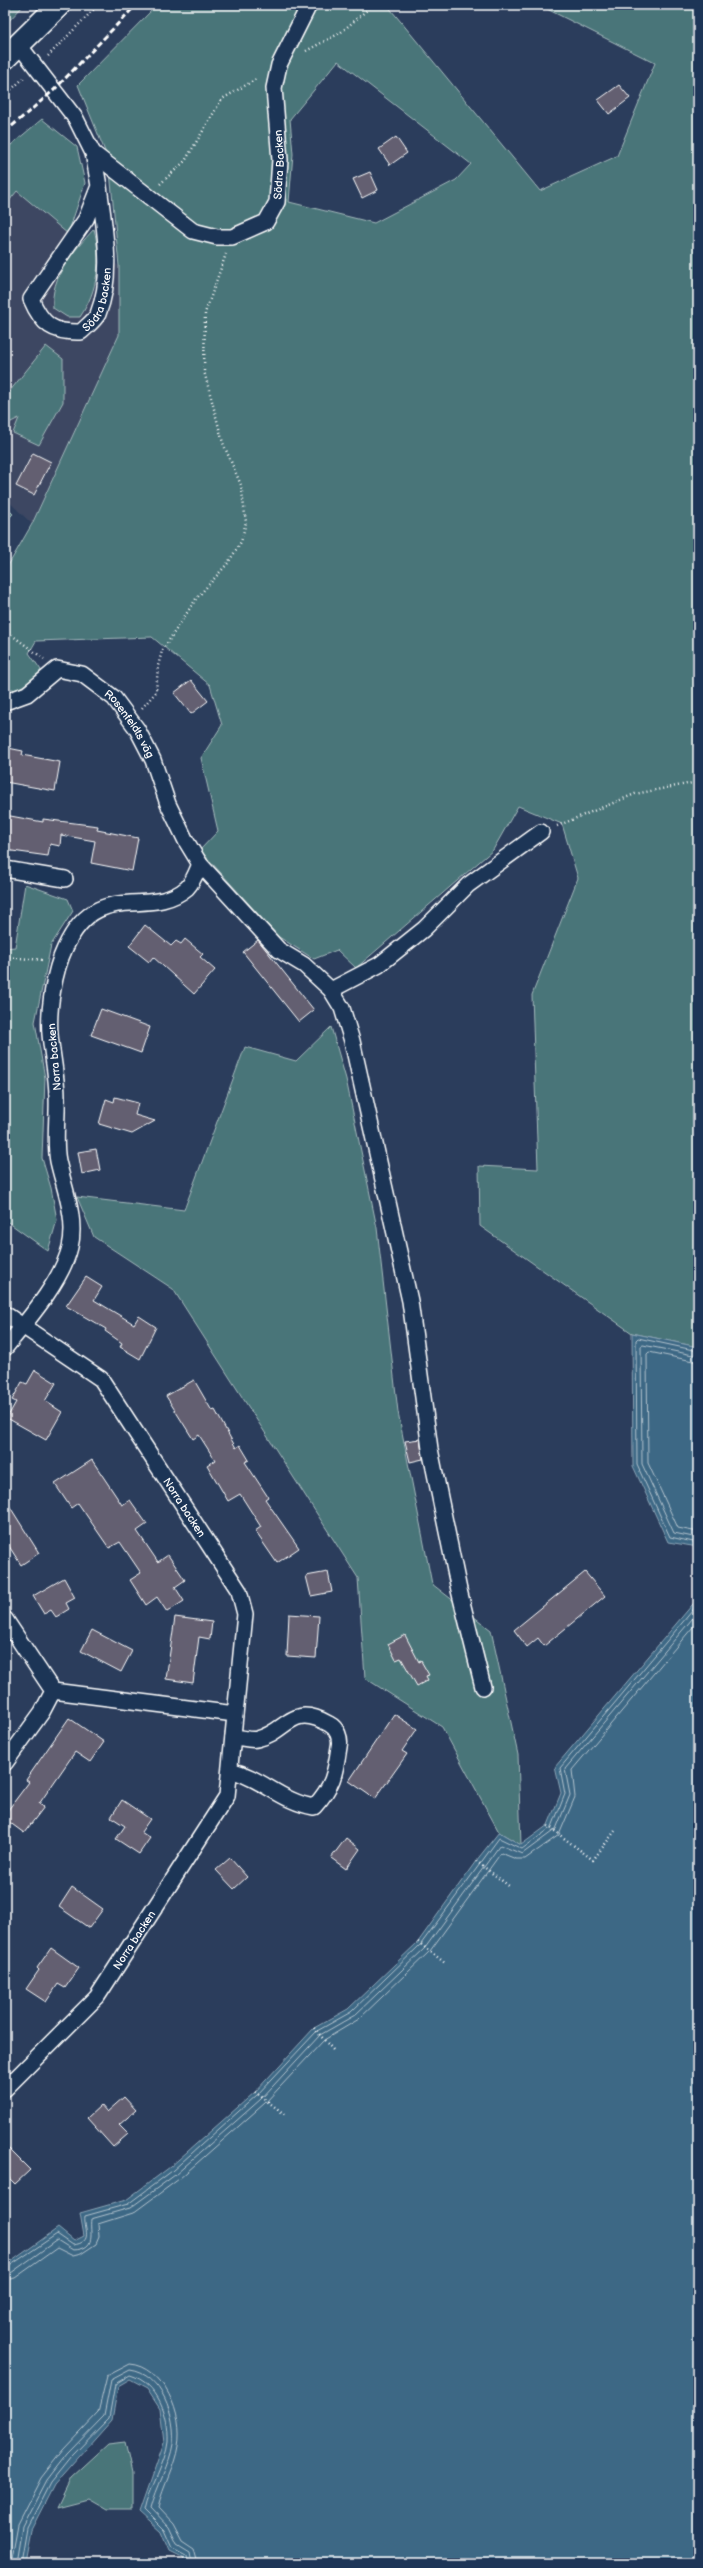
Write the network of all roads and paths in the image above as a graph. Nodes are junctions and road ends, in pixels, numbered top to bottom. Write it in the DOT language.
graph roads {
  1 [pos="59,5"];
  2 [pos="98,5"];
  3 [pos="309,5"];
  4 [pos="374,5"];
  5 [pos="12,52"];
  6 [pos="279,65"];
  7 [pos="37,67"];
  8 [pos="5,95"];
  9 [pos="93,153"];
  10 [pos="99,186"];
  11 [pos="148,196"];
  12 [pos="232,237"];
  13 [pos="5,630"];
  14 [pos="57,669"];
  15 [pos="5,702"];
  16 [pos="129,718"];
  17 [pos="698,782"];
  18 [pos="542,832"];
  19 [pos="200,864"];
  20 [pos="5,869"];
  21 [pos="65,879"];
  22 [pos="5,957"];
  23 [pos="61,961"];
  24 [pos="331,990"];
  25 [pos="5,1314"];
  26 [pos="24,1326"];
  27 [pos="5,1348"];
  28 [pos="5,1619"];
  29 [pos="483,1687"];
  30 [pos="53,1691"];
  31 [pos="235,1714"];
  32 [pos="233,1737"];
  33 [pos="5,1763"];
  34 [pos="230,1770"];
  35 [pos="548,1826"];
  36 [pos="615,1831"];
  37 [pos="476,1860"];
  38 [pos="509,1886"];
  39 [pos="418,1942"];
  40 [pos="445,1962"];
  41 [pos="314,2028"];
  42 [pos="334,2050"];
  43 [pos="5,2089"];
  44 [pos="255,2092"];
  45 [pos="287,2116"];
  1 -- 5 [label="main road"];
  2 -- 7 [label="path"];
  3 -- 6 [label="street, Södra Backen"];
  4 -- 6 [label="path"];
  5 -- 7 [label="street, Södra backen"];
  6 -- 11 [label="path"];
  6 -- 12 [label="street, Södra Backen"];
  7 -- 8 [label="path"];
  7 -- 9 [label="street, Södra backen"];
  9 -- 10 [label="street, Södra backen"];
  9 -- 11 [label="street, Södra Backen"];
  10 -- 10 [label="street, Södra backen"];
  11 -- 12 [label="street, Södra Backen"];
  12 -- 16 [label="path"];
  13 -- 14 [label="path"];
  14 -- 15 [label="street"];
  14 -- 16 [label="street, Rosenfeldts väg"];
  16 -- 19 [label="street, Rosenfeldts väg"];
  17 -- 18 [label="path"];
  18 -- 24 [label="street"];
  19 -- 23 [label="street, Norra backen"];
  19 -- 24 [label="street, Rosenfeldts väg"];
  20 -- 21 [label="street"];
  22 -- 23 [label="path"];
  23 -- 26 [label="street, Norra backen"];
  24 -- 29 [label="street, Rosenfeldts väg"];
  25 -- 26 [label="street, Norra backen"];
  26 -- 27 [label="street, Norra backen"];
  26 -- 31 [label="street, Norra backen"];
  28 -- 30 [label="street"];
  30 -- 31 [label="street"];
  30 -- 33 [label="street"];
  31 -- 32 [label="street, Norra backen"];
  32 -- 34 [label="street, Norra backen"];
  32 -- 34 [label="street"];
  34 -- 43 [label="street, Norra backen"];
  35 -- 36 [label="path"];
  37 -- 38 [label="path"];
  39 -- 40 [label="path"];
  41 -- 42 [label="path"];
  44 -- 45 [label="path"];
}
